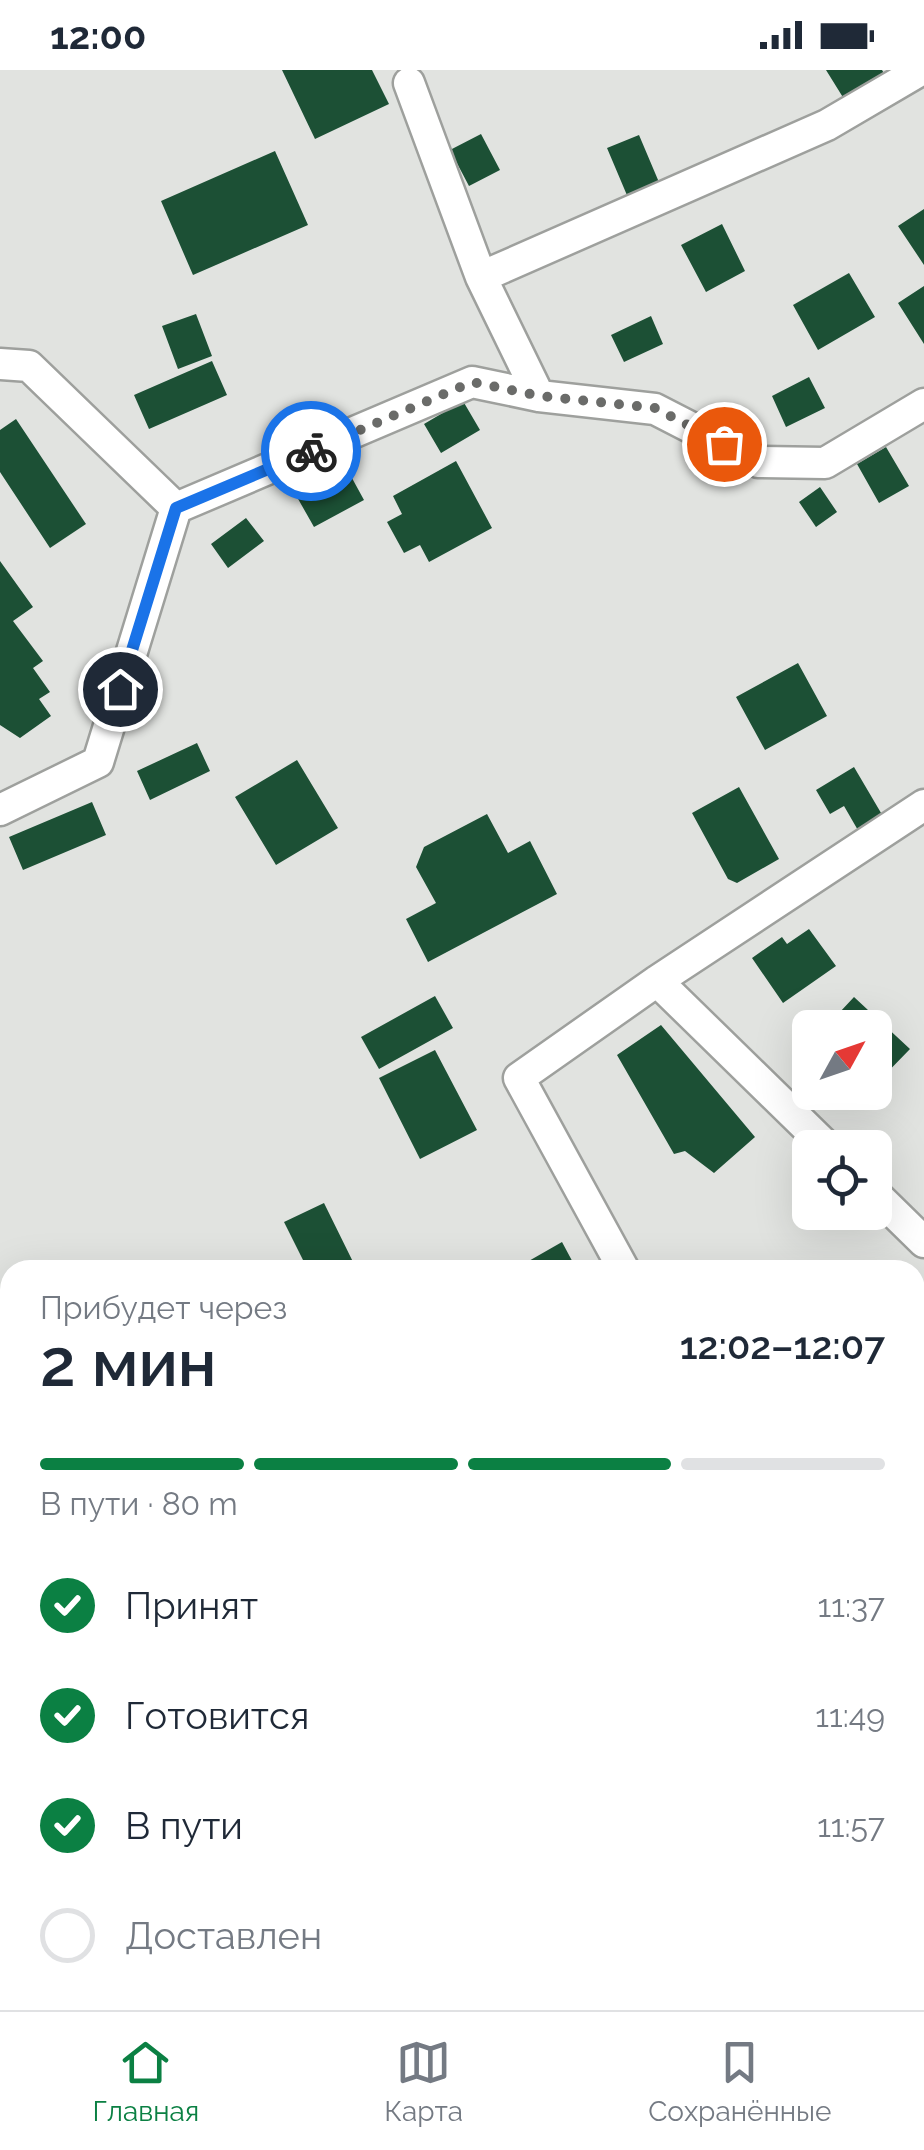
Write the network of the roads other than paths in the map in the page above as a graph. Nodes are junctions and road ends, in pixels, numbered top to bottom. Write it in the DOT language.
graph roads {
  1 [pos="920,70"];
  2 [pos="409,82"];
  3 [pos="481,277"];
  4 [pos="0,364"];
  5 [pos="540,396"];
  6 [pos="924,404"];
  7 [pos="176,508"];
  8 [pos="924,806"];
  9 [pos="0,810"];
  10 [pos="657,981"];
  11 [pos="810,1130"];
  12 [pos="892,1211"];
  13 [pos="924,1242"];
  14 [pos="619,1260"];
  1 -- 3 [label="street"];
  2 -- 3 [label="street"];
  3 -- 5 [label="street"];
  4 -- 7 [label="street"];
  5 -- 6 [label="street"];
  5 -- 7 [label="street"];
  7 -- 9 [label="street"];
  8 -- 10 [label="street"];
  10 -- 11 [label="street"];
  10 -- 14 [label="street"];
  12 -- 13 [label="street"];
}
